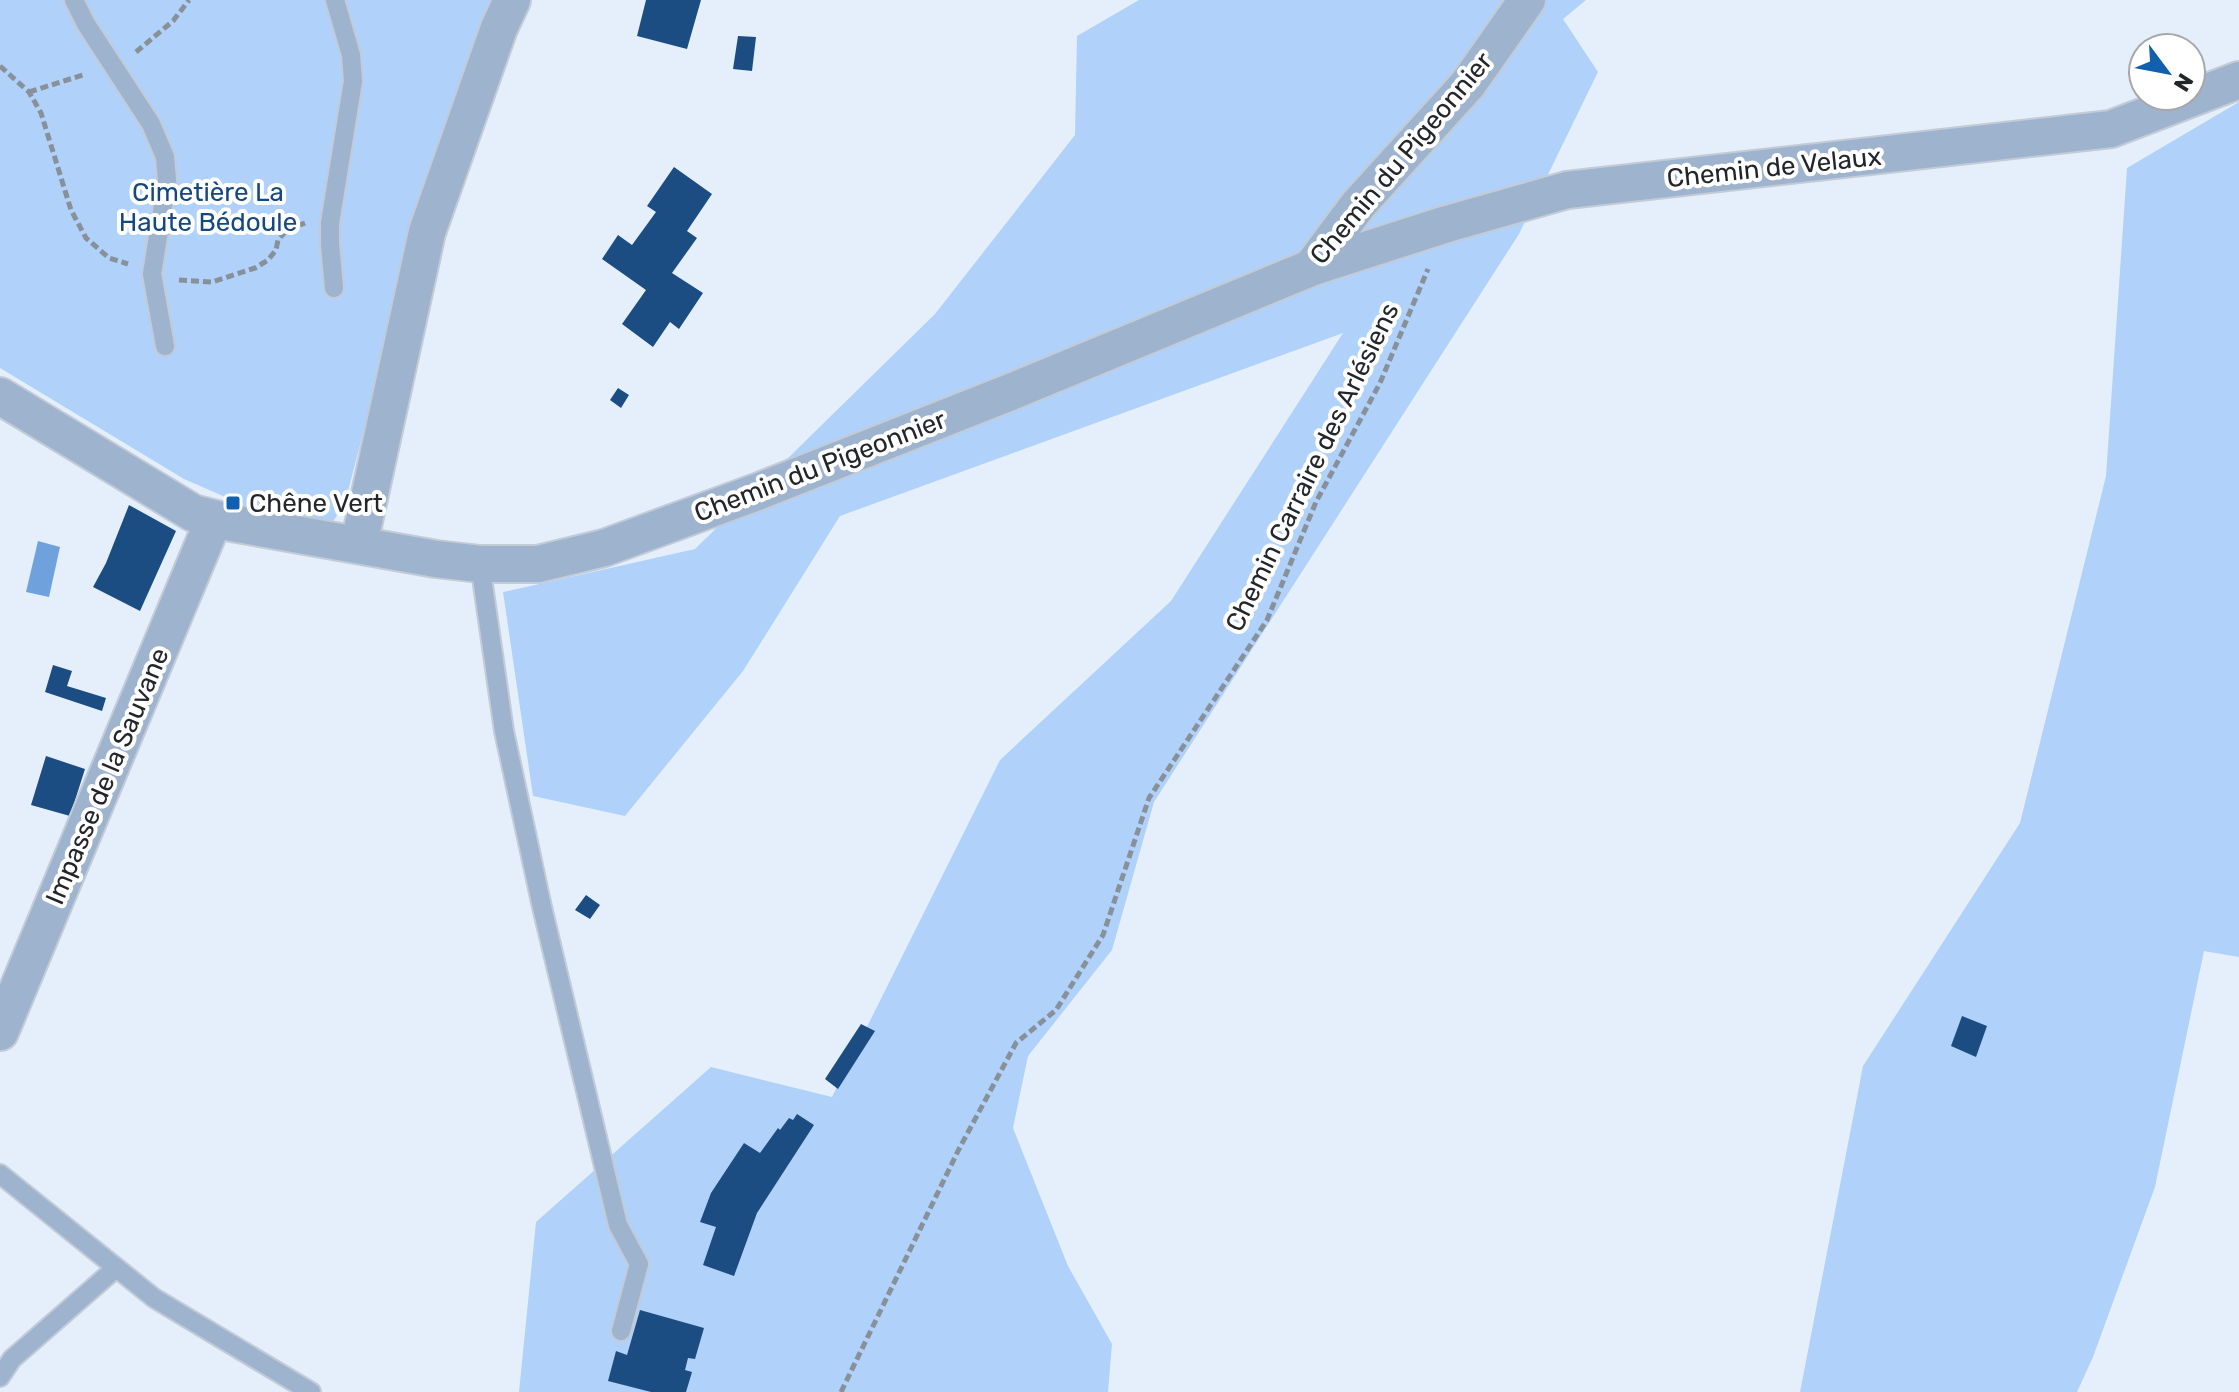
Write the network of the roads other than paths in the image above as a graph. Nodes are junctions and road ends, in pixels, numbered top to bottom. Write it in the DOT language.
graph roads {
  1 [pos="74,0"];
  2 [pos="335,0"];
  3 [pos="512,0"];
  4 [pos="1527,0"];
  5 [pos="2239,80"];
  6 [pos="1311,268"];
  7 [pos="334,288"];
  8 [pos="165,346"];
  9 [pos="0,396"];
  10 [pos="214,519"];
  11 [pos="359,544"];
  12 [pos="480,564"];
  13 [pos="0,1032"];
  14 [pos="0,1174"];
  15 [pos="116,1268"];
  16 [pos="621,1331"];
  17 [pos="0,1377"];
  18 [pos="311,1392"];
  1 -- 8 [label="lane"];
  2 -- 7 [label="lane"];
  3 -- 11 [label="street"];
  4 -- 6 [label="street, Chemin du Pigeonnier"];
  5 -- 6 [label="street, Chemin de Velaux"];
  6 -- 12 [label="street, Chemin du Pigeonnier"];
  9 -- 10 [label="street, Chemin du Pigeonnier"];
  10 -- 11 [label="street, Chemin du Pigeonnier"];
  10 -- 13 [label="street, Impasse de la Sauvane"];
  11 -- 12 [label="street, Chemin du Pigeonnier"];
  12 -- 16 [label="lane"];
  14 -- 15 [label="lane"];
  15 -- 17 [label="lane"];
  15 -- 18 [label="lane"];
}
